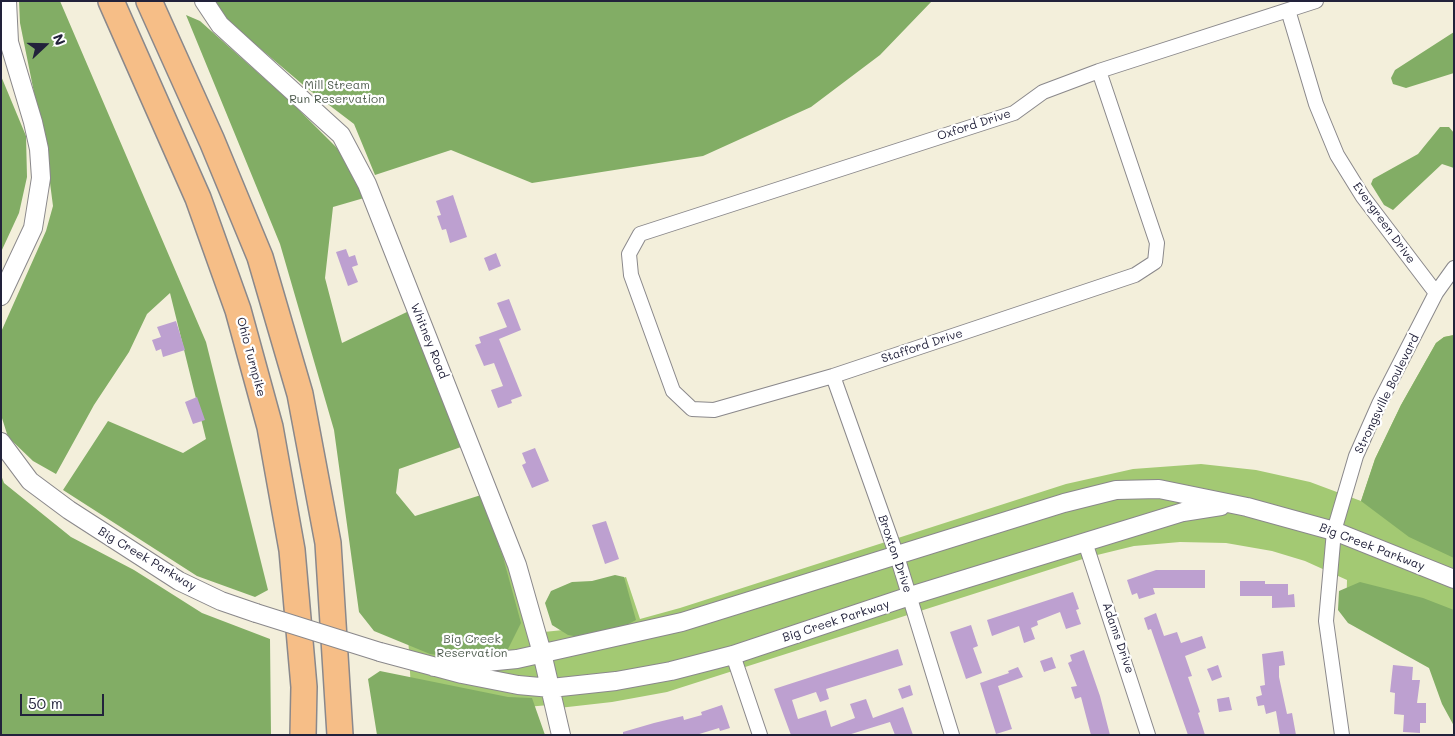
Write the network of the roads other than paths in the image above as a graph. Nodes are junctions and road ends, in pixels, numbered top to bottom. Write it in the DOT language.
graph roads {
  1 [pos="7,1"];
  2 [pos="111,1"];
  3 [pos="149,1"];
  4 [pos="204,1"];
  5 [pos="1316,1"];
  6 [pos="1288,10"];
  7 [pos="1099,71"];
  8 [pos="656,228"];
  9 [pos="1454,268"];
  10 [pos="1436,292"];
  11 [pos="1,296"];
  12 [pos="833,376"];
  13 [pos="1,442"];
  14 [pos="1231,504"];
  15 [pos="1334,530"];
  16 [pos="1085,542"];
  17 [pos="896,556"];
  18 [pos="1454,579"];
  19 [pos="910,596"];
  20 [pos="542,653"];
  21 [pos="733,655"];
  22 [pos="434,667"];
  23 [pos="551,688"];
  24 [pos="302,735"];
  25 [pos="340,735"];
  26 [pos="561,735"];
  27 [pos="760,735"];
  28 [pos="952,735"];
  29 [pos="1148,735"];
  30 [pos="1342,735"];
  1 -- 11 [label="street"];
  2 -- 24 [label="highway, Ohio Turnpike"];
  3 -- 25 [label="highway"];
  4 -- 20 [label="street, Whitney Road"];
  5 -- 6 [label="street, Oxford Drive"];
  6 -- 7 [label="street, Oxford Drive"];
  6 -- 10 [label="street, Evergreen Drive"];
  7 -- 8 [label="street, Oxford Drive"];
  7 -- 12 [label="street, Stafford Drive"];
  8 -- 12 [label="street, Stafford Drive"];
  9 -- 10 [label="street, Strongsville Boulevard"];
  10 -- 15 [label="street, Strongsville Boulevard"];
  12 -- 17 [label="street, Broxton Drive"];
  13 -- 22 [label="street, Big Creek Parkway, bridge"];
  14 -- 15 [label="street, Big Creek Parkway"];
  14 -- 16 [label="street, Big Creek Parkway"];
  14 -- 17 [label="street, Big Creek Parkway"];
  15 -- 18 [label="street, Big Creek Parkway"];
  15 -- 30 [label="street, Strongsville Boulevard"];
  16 -- 19 [label="street, Big Creek Parkway"];
  16 -- 29 [label="street, Adams Drive"];
  17 -- 19 [label="street, Broxton Drive"];
  17 -- 20 [label="street, Big Creek Parkway"];
  19 -- 21 [label="street, Big Creek Parkway"];
  19 -- 28 [label="street, Broxton Drive"];
  20 -- 22 [label="street, Big Creek Parkway"];
  20 -- 23 [label="street, Whitney Road"];
  21 -- 23 [label="street, Big Creek Parkway"];
  21 -- 27 [label="street"];
  22 -- 23 [label="street, Big Creek Parkway"];
  23 -- 26 [label="street, Whitney Road"];
}
